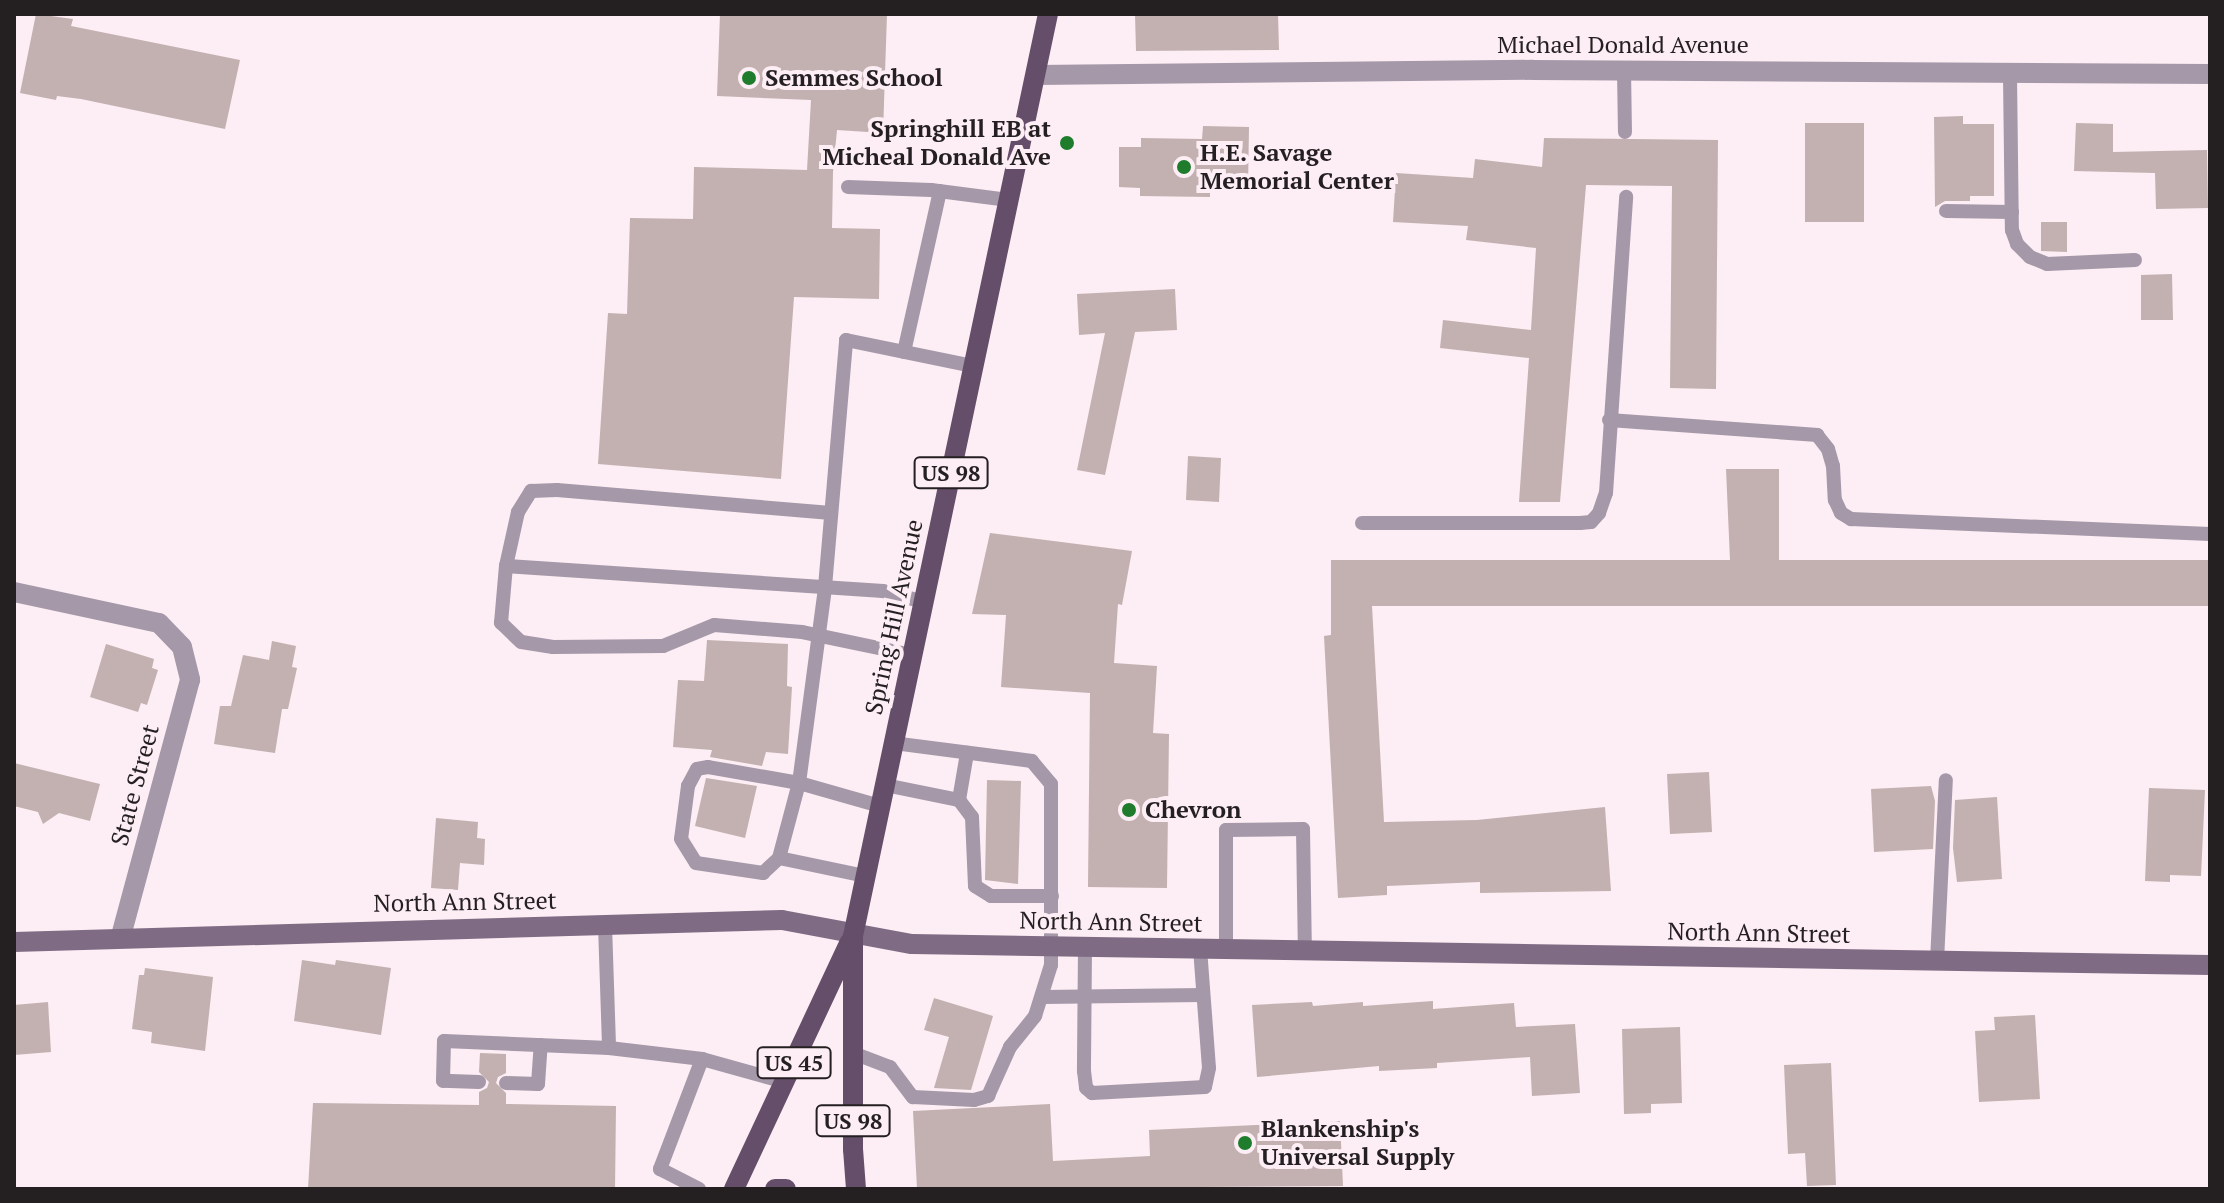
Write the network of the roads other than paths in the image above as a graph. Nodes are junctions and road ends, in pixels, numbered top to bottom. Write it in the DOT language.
graph roads {
  1 [pos="1048,14"];
  2 [pos="1624,70"];
  3 [pos="2210,74"];
  4 [pos="1036,75"];
  5 [pos="2010,75"];
  6 [pos="1625,132"];
  7 [pos="848,187"];
  8 [pos="940,191"];
  9 [pos="1626,197"];
  10 [pos="1008,200"];
  11 [pos="1946,211"];
  12 [pos="2012,212"];
  13 [pos="2135,260"];
  14 [pos="904,352"];
  15 [pos="973,366"];
  16 [pos="1609,420"];
  17 [pos="831,513"];
  18 [pos="1362,523"];
  19 [pos="2210,534"];
  20 [pos="506,566"];
  21 [pos="825,587"];
  22 [pos="14,592"];
  23 [pos="924,602"];
  24 [pos="816,635"];
  25 [pos="912,655"];
  26 [pos="894,743"];
  27 [pos="967,753"];
  28 [pos="1946,780"];
  29 [pos="799,783"];
  30 [pos="885,785"];
  31 [pos="959,800"];
  32 [pos="880,806"];
  33 [pos="779,858"];
  34 [pos="865,876"];
  35 [pos="1052,896"];
  36 [pos="605,925"];
  37 [pos="121,936"];
  38 [pos="853,936"];
  39 [pos="14,942"];
  40 [pos="1053,947"];
  41 [pos="1085,948"];
  42 [pos="1200,949"];
  43 [pos="1226,950"];
  44 [pos="1305,951"];
  45 [pos="1937,961"];
  46 [pos="2210,965"];
  47 [pos="1085,994"];
  48 [pos="1203,995"];
  49 [pos="1043,997"];
  50 [pos="541,1045"];
  51 [pos="609,1048"];
  52 [pos="853,1053"];
  53 [pos="702,1059"];
  54 [pos="479,1082"];
  55 [pos="785,1082"];
  56 [pos="506,1083"];
  57 [pos="699,1189"];
  58 [pos="734,1189"];
  59 [pos="775,1189"];
  60 [pos="786,1189"];
  61 [pos="856,1189"];
  1 -- 4 [label="main road, Spring Hill Avenue / US 98"];
  2 -- 4 [label="street, Michael Donald Avenue"];
  2 -- 5 [label="street, Michael Donald Avenue"];
  2 -- 6 [label="lane"];
  3 -- 5 [label="street, Michael Donald Avenue"];
  4 -- 10 [label="main road, Spring Hill Avenue / US 98"];
  5 -- 12 [label="lane"];
  7 -- 8 [label="lane"];
  8 -- 10 [label="lane"];
  8 -- 14 [label="lane"];
  9 -- 16 [label="lane"];
  10 -- 15 [label="main road, Spring Hill Avenue / US 98"];
  11 -- 12 [label="lane"];
  12 -- 13 [label="lane"];
  14 -- 15 [label="lane"];
  14 -- 17 [label="lane"];
  15 -- 23 [label="main road, Spring Hill Avenue / US 98"];
  16 -- 18 [label="lane"];
  16 -- 19 [label="lane"];
  17 -- 20 [label="lane"];
  17 -- 21 [label="lane"];
  20 -- 21 [label="lane"];
  20 -- 24 [label="lane"];
  21 -- 23 [label="lane"];
  21 -- 24 [label="lane"];
  22 -- 37 [label="street, State Street"];
  23 -- 25 [label="main road, Spring Hill Avenue / US 98"];
  24 -- 25 [label="lane"];
  24 -- 29 [label="lane"];
  25 -- 26 [label="main road, Spring Hill Avenue / US 98"];
  26 -- 27 [label="lane"];
  26 -- 30 [label="main road, Spring Hill Avenue / US 98"];
  27 -- 31 [label="lane"];
  27 -- 35 [label="lane"];
  28 -- 45 [label="lane"];
  29 -- 32 [label="lane"];
  29 -- 33 [label="lane"];
  29 -- 33 [label="lane"];
  30 -- 31 [label="lane"];
  30 -- 32 [label="main road, Spring Hill Avenue / US 98"];
  31 -- 35 [label="lane"];
  32 -- 34 [label="main road, Spring Hill Avenue / US 98"];
  33 -- 34 [label="lane"];
  34 -- 38 [label="main road, Spring Hill Avenue / US 98"];
  35 -- 40 [label="lane"];
  36 -- 37 [label="street, North Ann Street"];
  36 -- 38 [label="street, North Ann Street"];
  36 -- 51 [label="lane"];
  37 -- 39 [label="street, North Ann Street"];
  38 -- 40 [label="street, North Ann Street"];
  38 -- 52 [label="main road, Spring Hill Avenue / US 98"];
  38 -- 55 [label="main road, US 45"];
  40 -- 41 [label="street, North Ann Street"];
  40 -- 49 [label="lane"];
  41 -- 42 [label="street, North Ann Street"];
  41 -- 47 [label="lane"];
  42 -- 43 [label="street, North Ann Street"];
  42 -- 48 [label="lane"];
  43 -- 44 [label="street, North Ann Street"];
  43 -- 44 [label="lane"];
  44 -- 45 [label="street, North Ann Street"];
  45 -- 46 [label="street, North Ann Street"];
  47 -- 48 [label="lane"];
  47 -- 48 [label="lane"];
  47 -- 49 [label="lane"];
  49 -- 52 [label="lane"];
  50 -- 51 [label="lane"];
  50 -- 54 [label="lane"];
  50 -- 56 [label="lane"];
  51 -- 53 [label="lane"];
  52 -- 61 [label="main road, Spring Hill Avenue / US 98"];
  53 -- 55 [label="lane"];
  53 -- 57 [label="lane"];
  55 -- 58 [label="main road, US 45"];
  59 -- 60 [label="main road"];
}
